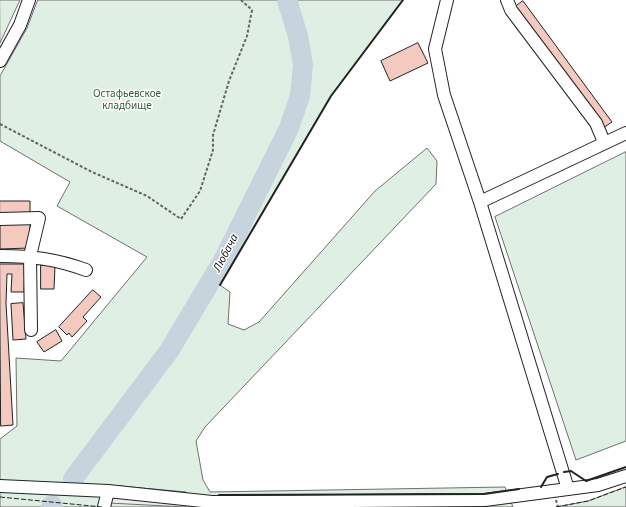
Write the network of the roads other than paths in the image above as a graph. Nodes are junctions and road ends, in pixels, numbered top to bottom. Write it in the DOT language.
graph roads {
  1 [pos="30,0"];
  2 [pos="447,0"];
  3 [pos="507,0"];
  4 [pos="0,61"];
  5 [pos="626,133"];
  6 [pos="604,142"];
  7 [pos="480,202"];
  8 [pos="0,219"];
  9 [pos="0,256"];
  10 [pos="30,256"];
  11 [pos="86,270"];
  12 [pos="31,330"];
  13 [pos="626,476"];
  14 [pos="0,486"];
  15 [pos="568,489"];
  16 [pos="108,491"];
  17 [pos="104,507"];
  1 -- 4 [label="street"];
  2 -- 7 [label="street"];
  3 -- 6 [label="street"];
  5 -- 6 [label="street"];
  6 -- 7 [label="street"];
  7 -- 15 [label="street"];
  8 -- 10 [label="street"];
  9 -- 10 [label="street"];
  10 -- 11 [label="street"];
  10 -- 12 [label="street"];
  13 -- 15 [label="street"];
  14 -- 16 [label="street"];
  15 -- 16 [label="street"];
  16 -- 17 [label="street"];
}
